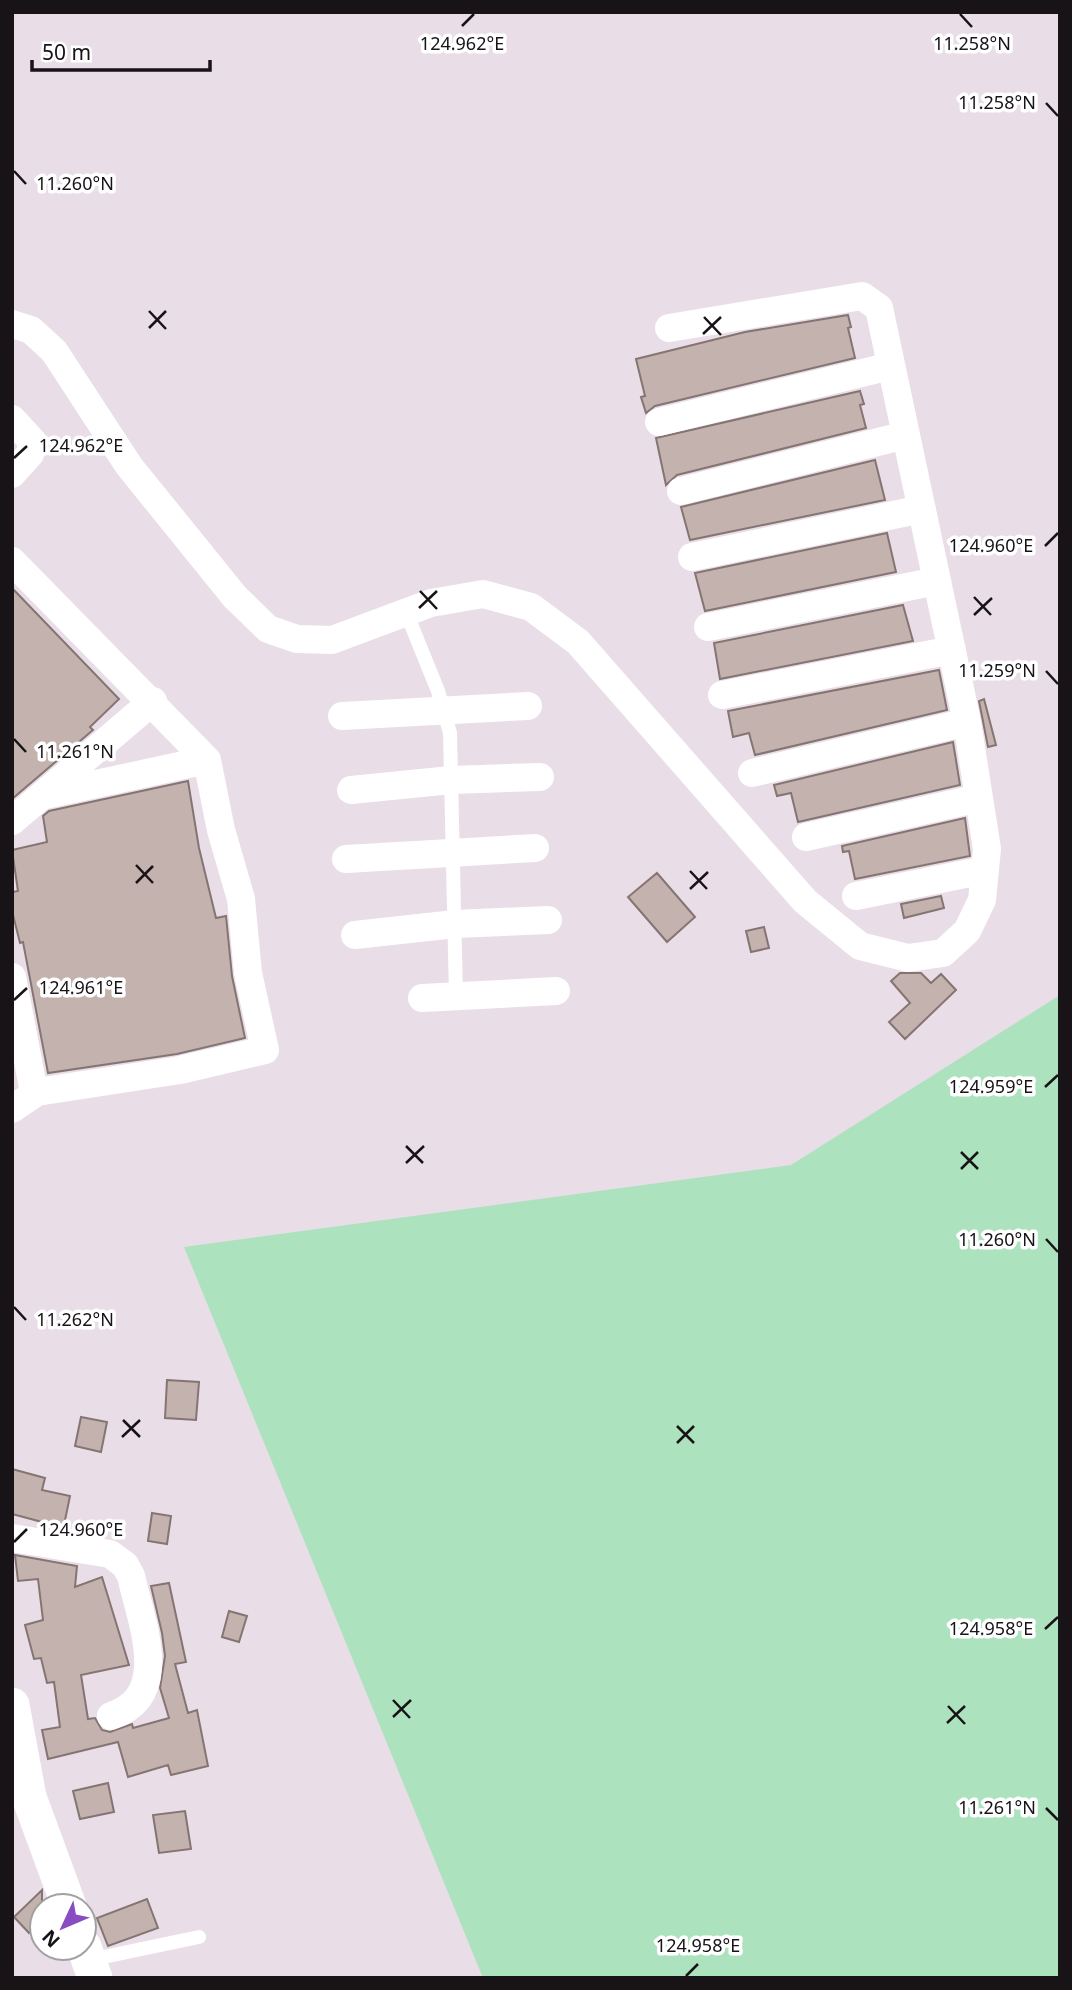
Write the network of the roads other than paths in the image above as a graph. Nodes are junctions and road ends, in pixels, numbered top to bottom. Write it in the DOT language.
graph roads {
  1 [pos="12,324"];
  2 [pos="669,328"];
  3 [pos="891,366"];
  4 [pos="12,419"];
  5 [pos="659,422"];
  6 [pos="906,435"];
  7 [pos="12,474"];
  8 [pos="681,491"];
  9 [pos="922,509"];
  10 [pos="692,557"];
  11 [pos="12,561"];
  12 [pos="937,581"];
  13 [pos="406,612"];
  14 [pos="708,627"];
  15 [pos="952,650"];
  16 [pos="722,695"];
  17 [pos="153,701"];
  18 [pos="528,706"];
  19 [pos="444,710"];
  20 [pos="342,716"];
  21 [pos="967,722"];
  22 [pos="207,760"];
  23 [pos="752,773"];
  24 [pos="540,777"];
  25 [pos="451,780"];
  26 [pos="351,790"];
  27 [pos="41,796"];
  28 [pos="979,798"];
  29 [pos="12,821"];
  30 [pos="806,837"];
  31 [pos="535,848"];
  32 [pos="453,853"];
  33 [pos="346,859"];
  34 [pos="985,870"];
  35 [pos="856,896"];
  36 [pos="548,920"];
  37 [pos="455,924"];
  38 [pos="355,935"];
  39 [pos="12,977"];
  40 [pos="556,992"];
  41 [pos="457,996"];
  42 [pos="422,998"];
  43 [pos="12,1057"];
  44 [pos="35,1089"];
  45 [pos="12,1109"];
  46 [pos="12,1538"];
  47 [pos="12,1705"];
  48 [pos="111,1716"];
  49 [pos="64,1892"];
  50 [pos="199,1937"];
  51 [pos="98,1960"];
  1 -- 13 [label="street"];
  2 -- 3 [label="street"];
  3 -- 5 [label="street"];
  3 -- 6 [label="street"];
  4 -- 7 [label="street"];
  6 -- 8 [label="street"];
  6 -- 9 [label="street"];
  9 -- 10 [label="street"];
  9 -- 12 [label="street"];
  11 -- 17 [label="street"];
  12 -- 14 [label="street"];
  12 -- 15 [label="street"];
  13 -- 19 [label="lane"];
  13 -- 34 [label="street"];
  15 -- 16 [label="street"];
  15 -- 21 [label="street"];
  17 -- 22 [label="street"];
  17 -- 27 [label="street"];
  18 -- 19 [label="street"];
  19 -- 20 [label="street"];
  19 -- 25 [label="lane"];
  21 -- 23 [label="street"];
  21 -- 28 [label="street"];
  22 -- 27 [label="street"];
  22 -- 44 [label="street"];
  24 -- 25 [label="street"];
  25 -- 26 [label="street"];
  25 -- 32 [label="lane"];
  27 -- 29 [label="street"];
  28 -- 30 [label="street"];
  28 -- 34 [label="street"];
  31 -- 32 [label="street"];
  32 -- 33 [label="street"];
  32 -- 37 [label="lane"];
  34 -- 35 [label="street"];
  36 -- 37 [label="street"];
  37 -- 38 [label="street"];
  37 -- 41 [label="lane"];
  39 -- 44 [label="street"];
  40 -- 41 [label="street"];
  41 -- 42 [label="street"];
  43 -- 44 [label="street"];
  44 -- 45 [label="street"];
  46 -- 48 [label="street"];
  47 -- 49 [label="street"];
  50 -- 51 [label="lane"];
}
